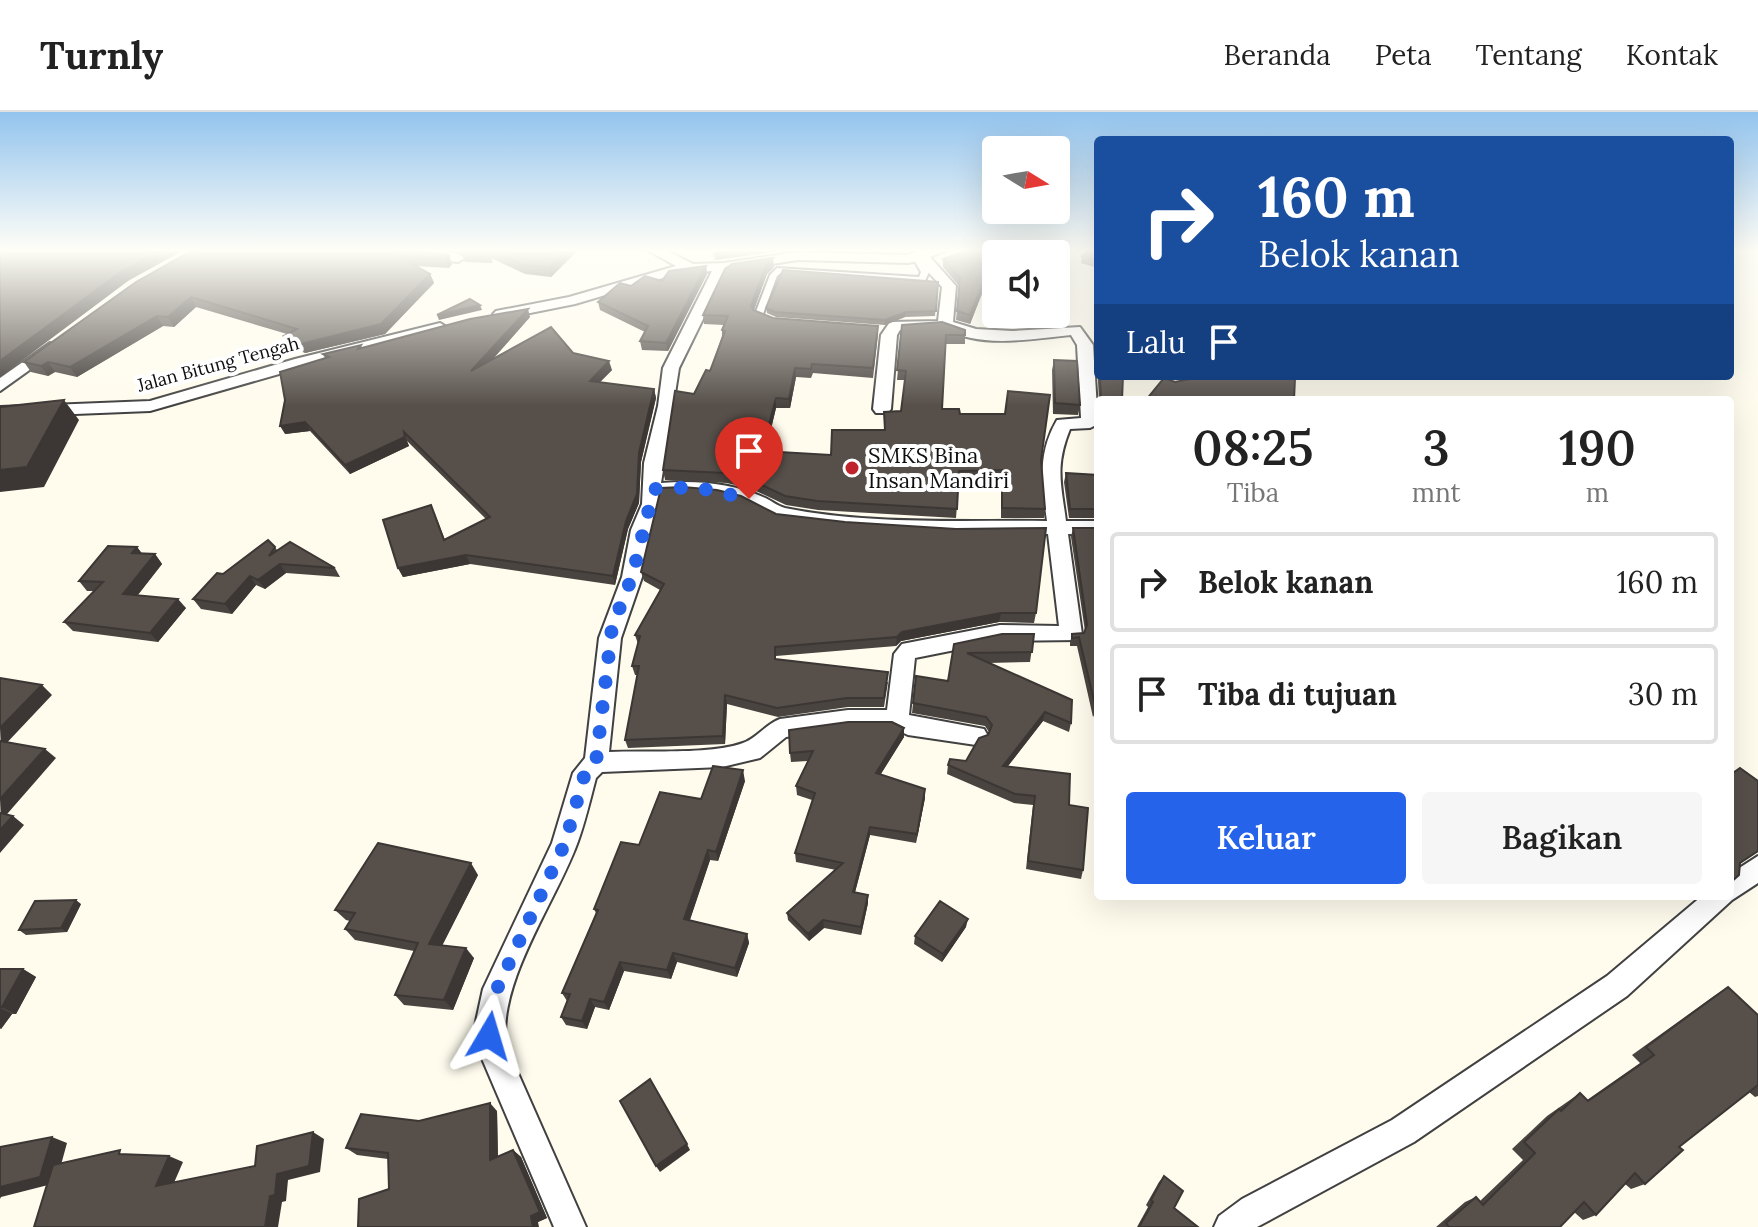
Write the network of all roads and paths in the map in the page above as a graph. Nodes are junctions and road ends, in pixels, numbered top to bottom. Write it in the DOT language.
graph roads {
  1 [pos="562,302"];
  2 [pos="702,302"];
  3 [pos="764,302"];
  4 [pos="947,302"];
  5 [pos="483,318"];
  6 [pos="774,322"];
  7 [pos="461,323"];
  8 [pos="945,323"];
  9 [pos="61,340"];
  10 [pos="0,386"];
  11 [pos="882,409"];
  12 [pos="0,412"];
  13 [pos="1094,425"];
  14 [pos="654,489"];
  15 [pos="1057,526"];
  16 [pos="1094,528"];
  17 [pos="897,719"];
  18 [pos="976,736"];
  19 [pos="596,762"];
  20 [pos="1758,868"];
  21 [pos="1734,886"];
  22 [pos="1716,900"];
  23 [pos="570,1227"];
  24 [pos="1230,1227"];
  1 -- 5 [label="street"];
  2 -- 14 [label="street"];
  3 -- 6 [label="lane"];
  4 -- 8 [label="street"];
  7 -- 12 [label="street, Jalan Bitung Tengah"];
  8 -- 11 [label="street"];
  8 -- 13 [label="street"];
  9 -- 10 [label="street"];
  13 -- 15 [label="street"];
  14 -- 15 [label="street"];
  14 -- 19 [label="street"];
  15 -- 16 [label="street"];
  15 -- 17 [label="street"];
  17 -- 18 [label="street"];
  17 -- 19 [label="street"];
  19 -- 23 [label="street"];
  20 -- 21 [label="street"];
  22 -- 24 [label="street"];
}
